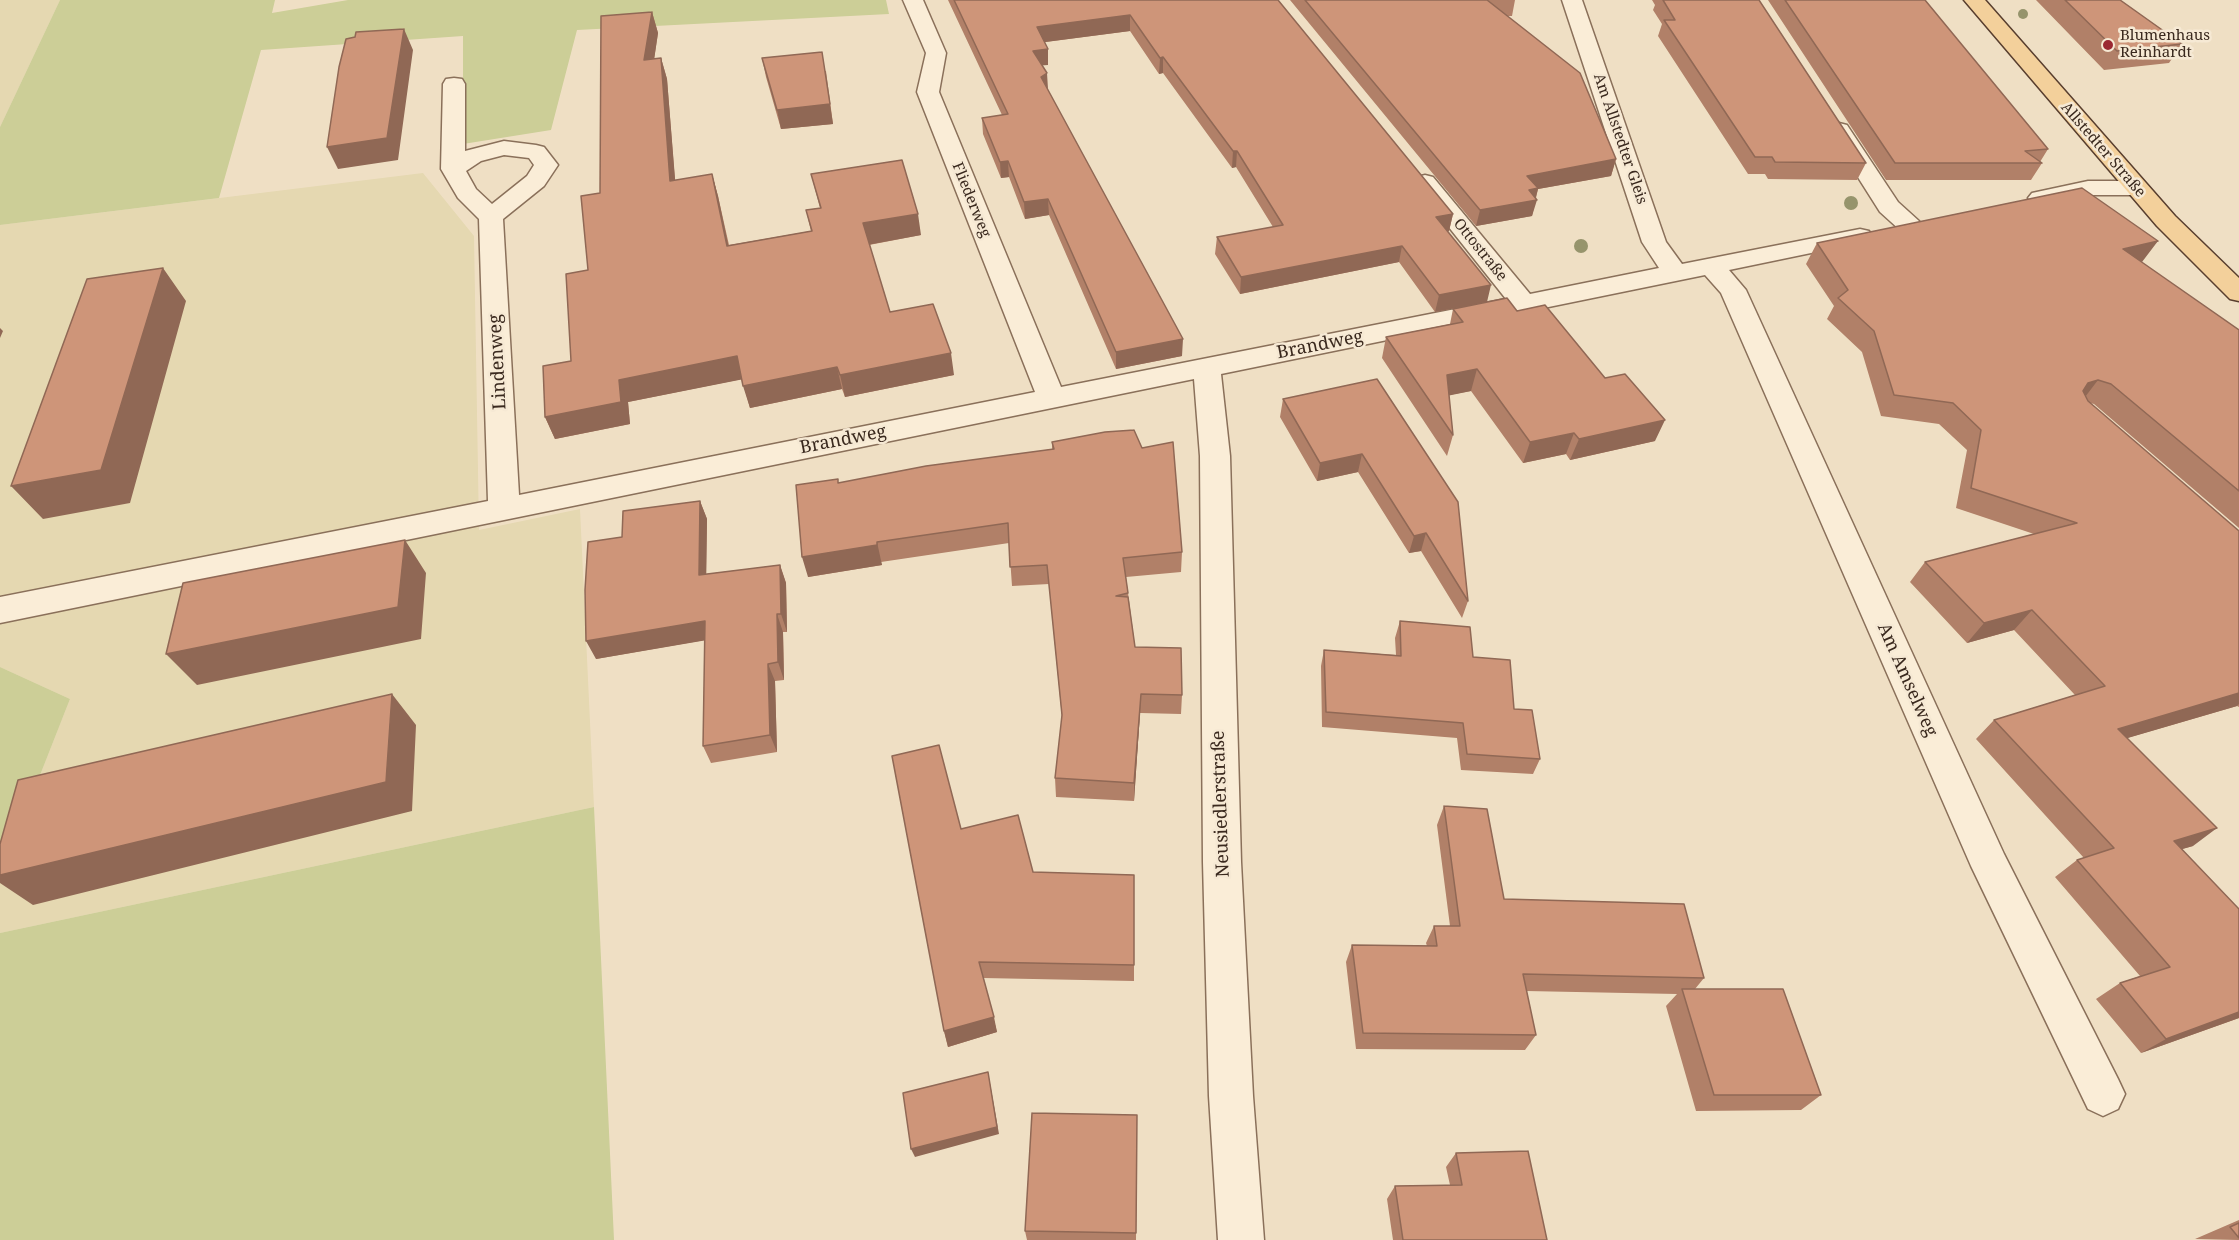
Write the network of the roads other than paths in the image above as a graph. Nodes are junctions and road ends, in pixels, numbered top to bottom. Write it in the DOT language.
graph roads {
  1 [pos="913,0"];
  2 [pos="1572,0"];
  3 [pos="1974,0"];
  4 [pos="454,84"];
  5 [pos="1825,108"];
  6 [pos="1412,166"];
  7 [pos="453,169"];
  8 [pos="2136,188"];
  9 [pos="2012,204"];
  10 [pos="491,217"];
  11 [pos="1711,266"];
  12 [pos="1677,273"];
  13 [pos="2239,293"];
  14 [pos="1524,304"];
  15 [pos="1207,367"];
  16 [pos="1051,399"];
  17 [pos="504,508"];
  18 [pos="0,610"];
  19 [pos="2103,1095"];
  20 [pos="1241,1240"];
  1 -- 16 [label="street, Fliederweg"];
  2 -- 12 [label="street, Am Allstedter Gleis"];
  3 -- 8 [label="main road, Allstedter Straße"];
  4 -- 7 [label="street"];
  5 -- 11 [label="street, Brandweg"];
  6 -- 14 [label="street, Ottostraße"];
  7 -- 10 [label="street"];
  7 -- 10 [label="street"];
  8 -- 9 [label="street"];
  8 -- 13 [label="main road, Allstedter Straße"];
  10 -- 17 [label="street, Lindenweg"];
  11 -- 12 [label="street, Brandweg"];
  11 -- 19 [label="street, Am Amselweg"];
  12 -- 14 [label="street, Brandweg"];
  14 -- 15 [label="street, Brandweg"];
  15 -- 16 [label="street, Brandweg"];
  15 -- 20 [label="street, Neusiedlerstraße"];
  16 -- 17 [label="street, Brandweg"];
  17 -- 18 [label="street, Brandweg"];
}
